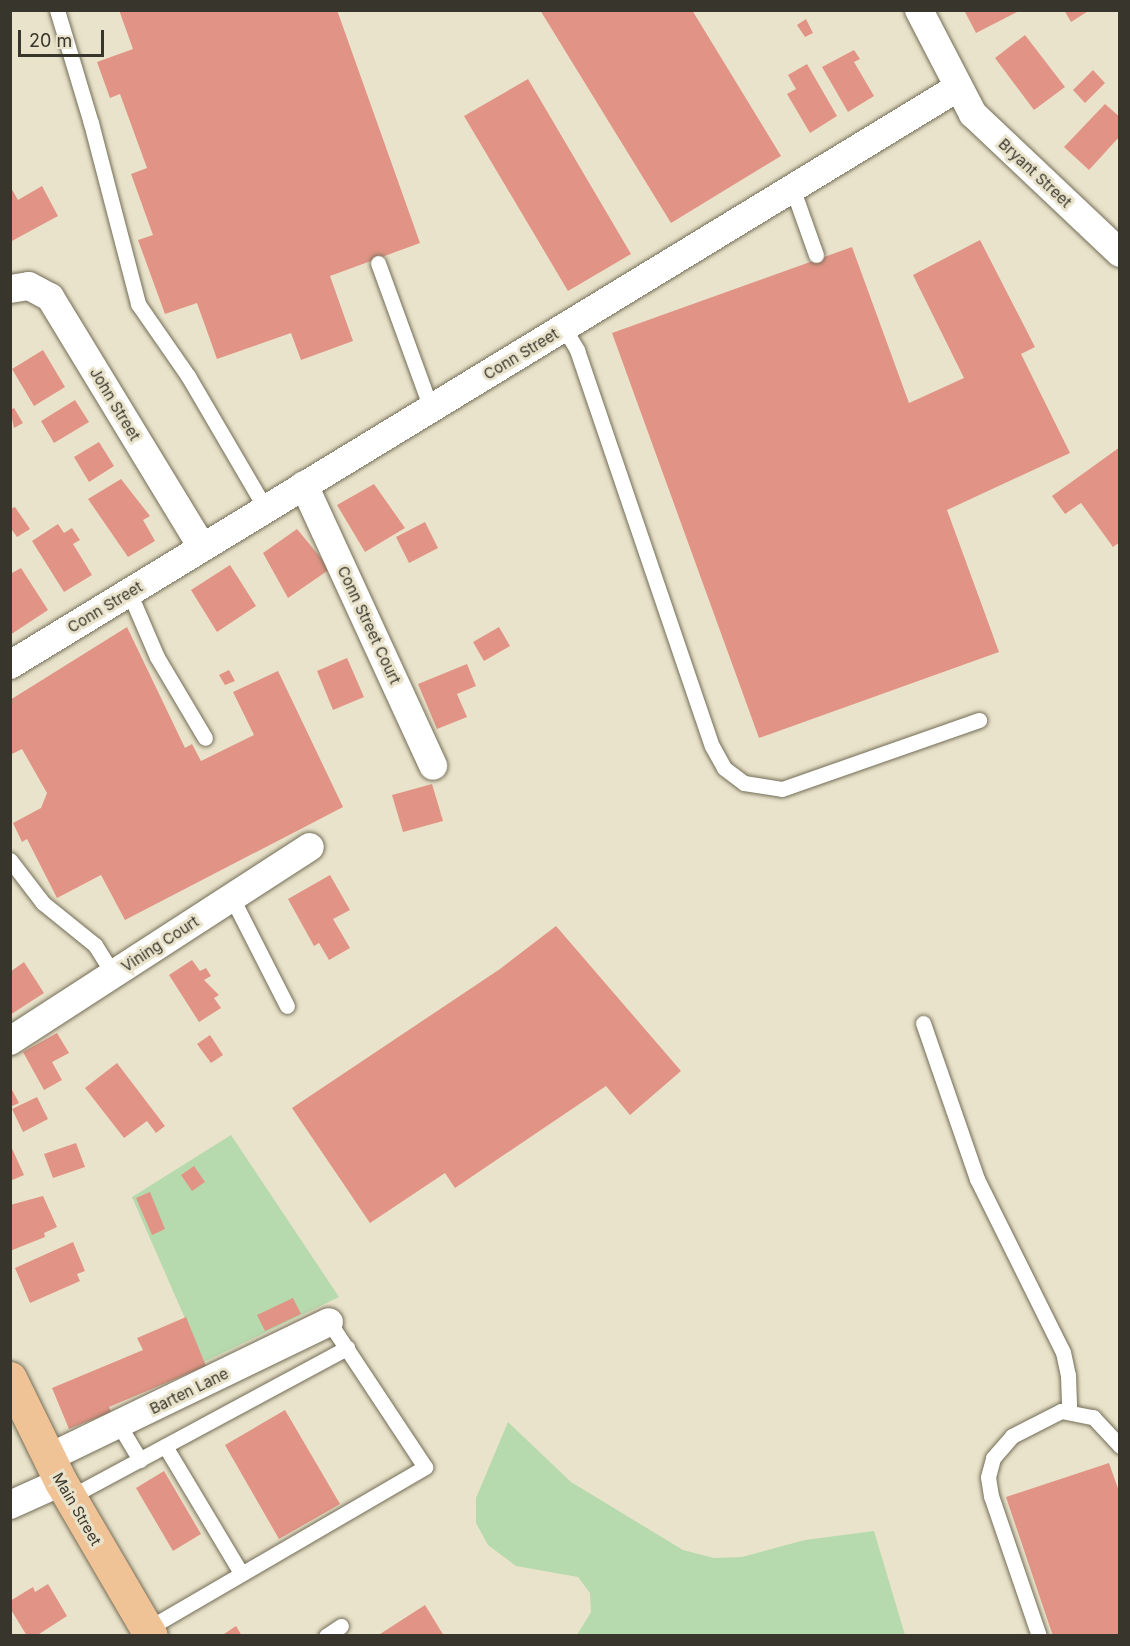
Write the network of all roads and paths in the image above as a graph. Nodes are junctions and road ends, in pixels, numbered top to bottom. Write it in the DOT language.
graph roads {
  1 [pos="57,10"];
  2 [pos="919,10"];
  3 [pos="957,88"];
  4 [pos="793,190"];
  5 [pos="1119,253"];
  6 [pos="816,255"];
  7 [pos="378,263"];
  8 [pos="10,289"];
  9 [pos="564,328"];
  10 [pos="431,409"];
  11 [pos="304,485"];
  12 [pos="266,508"];
  13 [pos="202,547"];
  14 [pos="129,592"];
  15 [pos="10,665"];
  16 [pos="980,720"];
  17 [pos="206,738"];
  18 [pos="433,766"];
  19 [pos="310,847"];
  20 [pos="10,860"];
  21 [pos="232,898"];
  22 [pos="113,974"];
  23 [pos="287,1006"];
  24 [pos="923,1023"];
  25 [pos="10,1041"];
  26 [pos="329,1322"];
  27 [pos="347,1348"];
  28 [pos="10,1378"];
  29 [pos="1069,1411"];
  30 [pos="119,1425"];
  31 [pos="165,1446"];
  32 [pos="1119,1446"];
  33 [pos="140,1460"];
  34 [pos="59,1479"];
  35 [pos="10,1505"];
  36 [pos="241,1573"];
  37 [pos="341,1626"];
  38 [pos="149,1632"];
  39 [pos="326,1635"];
  40 [pos="1039,1635"];
  1 -- 12 [label="lane"];
  2 -- 3 [label="street"];
  3 -- 4 [label="street, Conn Street"];
  3 -- 5 [label="street, Bryant Street"];
  4 -- 6 [label="lane"];
  4 -- 9 [label="street, Conn Street"];
  7 -- 10 [label="lane"];
  8 -- 13 [label="street, John Street"];
  9 -- 10 [label="street, Conn Street"];
  9 -- 16 [label="lane"];
  10 -- 11 [label="street, Conn Street"];
  11 -- 12 [label="street, Conn Street"];
  11 -- 18 [label="street, Conn Street Court"];
  12 -- 13 [label="street, Conn Street"];
  13 -- 14 [label="street, Conn Street"];
  14 -- 15 [label="street, Conn Street"];
  14 -- 17 [label="lane"];
  19 -- 21 [label="street, Vining Court"];
  20 -- 22 [label="lane"];
  21 -- 22 [label="street, Vining Court"];
  21 -- 23 [label="lane"];
  22 -- 25 [label="street, Vining Court"];
  24 -- 29 [label="lane"];
  26 -- 27 [label="lane"];
  26 -- 30 [label="street, Barten Lane"];
  27 -- 31 [label="lane"];
  27 -- 36 [label="lane"];
  28 -- 34 [label="main road, Main Street"];
  29 -- 32 [label="lane"];
  29 -- 40 [label="lane"];
  30 -- 33 [label="lane"];
  30 -- 34 [label="street, Barten Lane"];
  31 -- 33 [label="lane"];
  31 -- 36 [label="lane"];
  33 -- 34 [label="lane"];
  34 -- 35 [label="street, Barten Lane"];
  34 -- 38 [label="main road, Main Street"];
  36 -- 38 [label="lane"];
  37 -- 39 [label="lane"];
}
